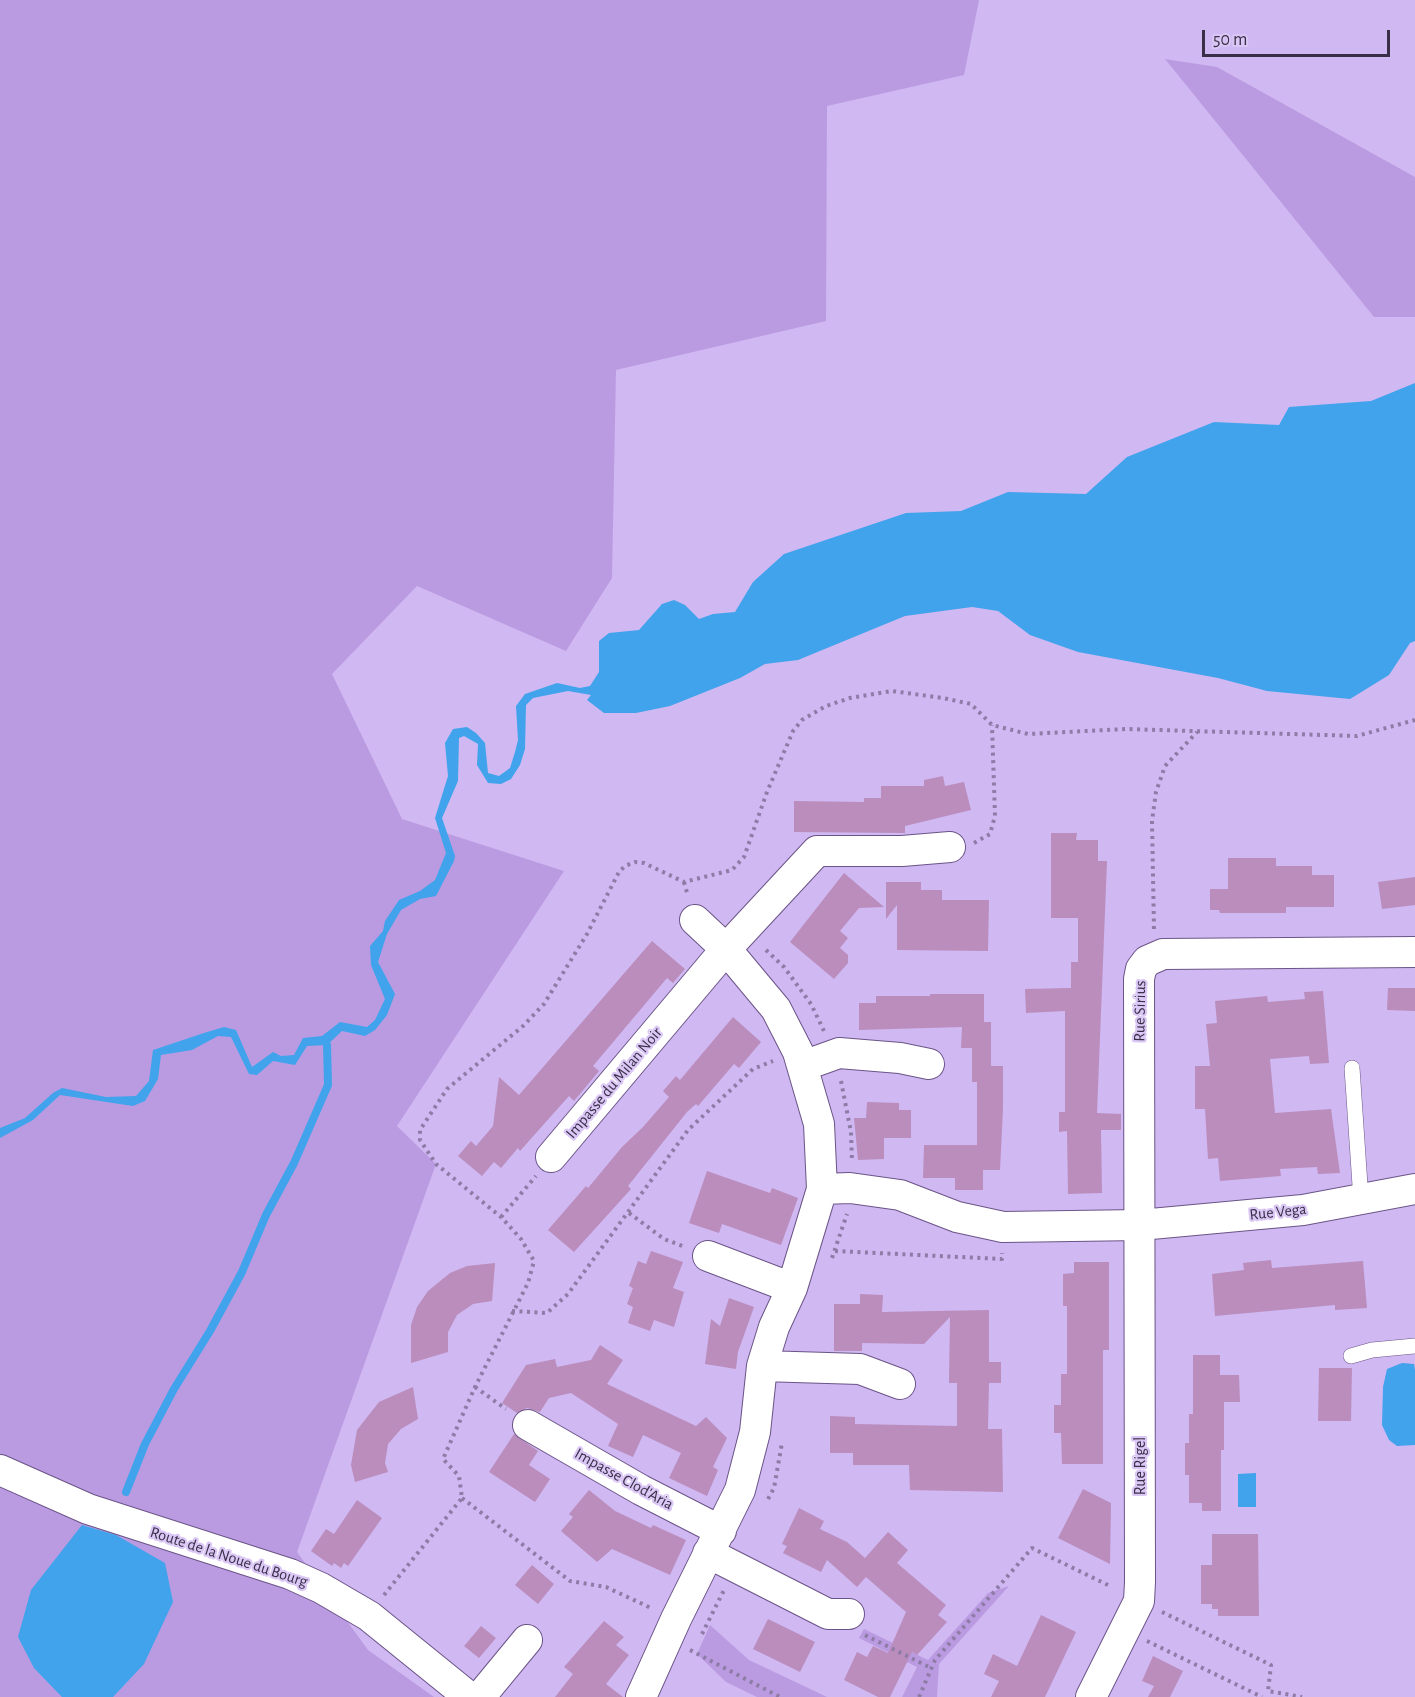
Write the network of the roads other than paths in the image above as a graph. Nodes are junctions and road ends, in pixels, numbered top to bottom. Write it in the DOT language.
graph roads {
  1 [pos="950,847"];
  2 [pos="695,920"];
  3 [pos="726,949"];
  4 [pos="1415,952"];
  5 [pos="800,1059"];
  6 [pos="929,1064"];
  7 [pos="1352,1068"];
  8 [pos="552,1157"];
  9 [pos="822,1189"];
  10 [pos="1415,1190"];
  11 [pos="1361,1200"];
  12 [pos="1140,1225"];
  13 [pos="708,1256"];
  14 [pos="792,1288"];
  15 [pos="1415,1346"];
  16 [pos="1351,1356"];
  17 [pos="762,1366"];
  18 [pos="900,1384"];
  19 [pos="528,1425"];
  20 [pos="0,1470"];
  21 [pos="715,1542"];
  22 [pos="849,1614"];
  23 [pos="527,1640"];
  24 [pos="469,1697"];
  25 [pos="480,1697"];
  26 [pos="641,1697"];
  27 [pos="1091,1697"];
  1 -- 3 [label="street, Impasse du Milan Noir"];
  2 -- 3 [label="street"];
  3 -- 5 [label="street"];
  3 -- 8 [label="street, Impasse du Milan Noir"];
  4 -- 12 [label="street, Rue Sirius"];
  5 -- 6 [label="street"];
  5 -- 9 [label="street"];
  7 -- 11 [label="lane"];
  9 -- 12 [label="street, Rue Vega"];
  9 -- 14 [label="street"];
  10 -- 11 [label="street, Rue Vega"];
  11 -- 12 [label="street, Rue Vega"];
  12 -- 27 [label="street, Rue Rigel"];
  13 -- 14 [label="street"];
  14 -- 17 [label="street"];
  15 -- 16 [label="lane"];
  17 -- 18 [label="street"];
  17 -- 21 [label="street"];
  19 -- 21 [label="street, Impasse Clod'Aria"];
  20 -- 24 [label="street, Route de la Noue du Bourg"];
  21 -- 22 [label="street, Impasse Clod'Aria"];
  21 -- 26 [label="street"];
  23 -- 25 [label="street"];
}
